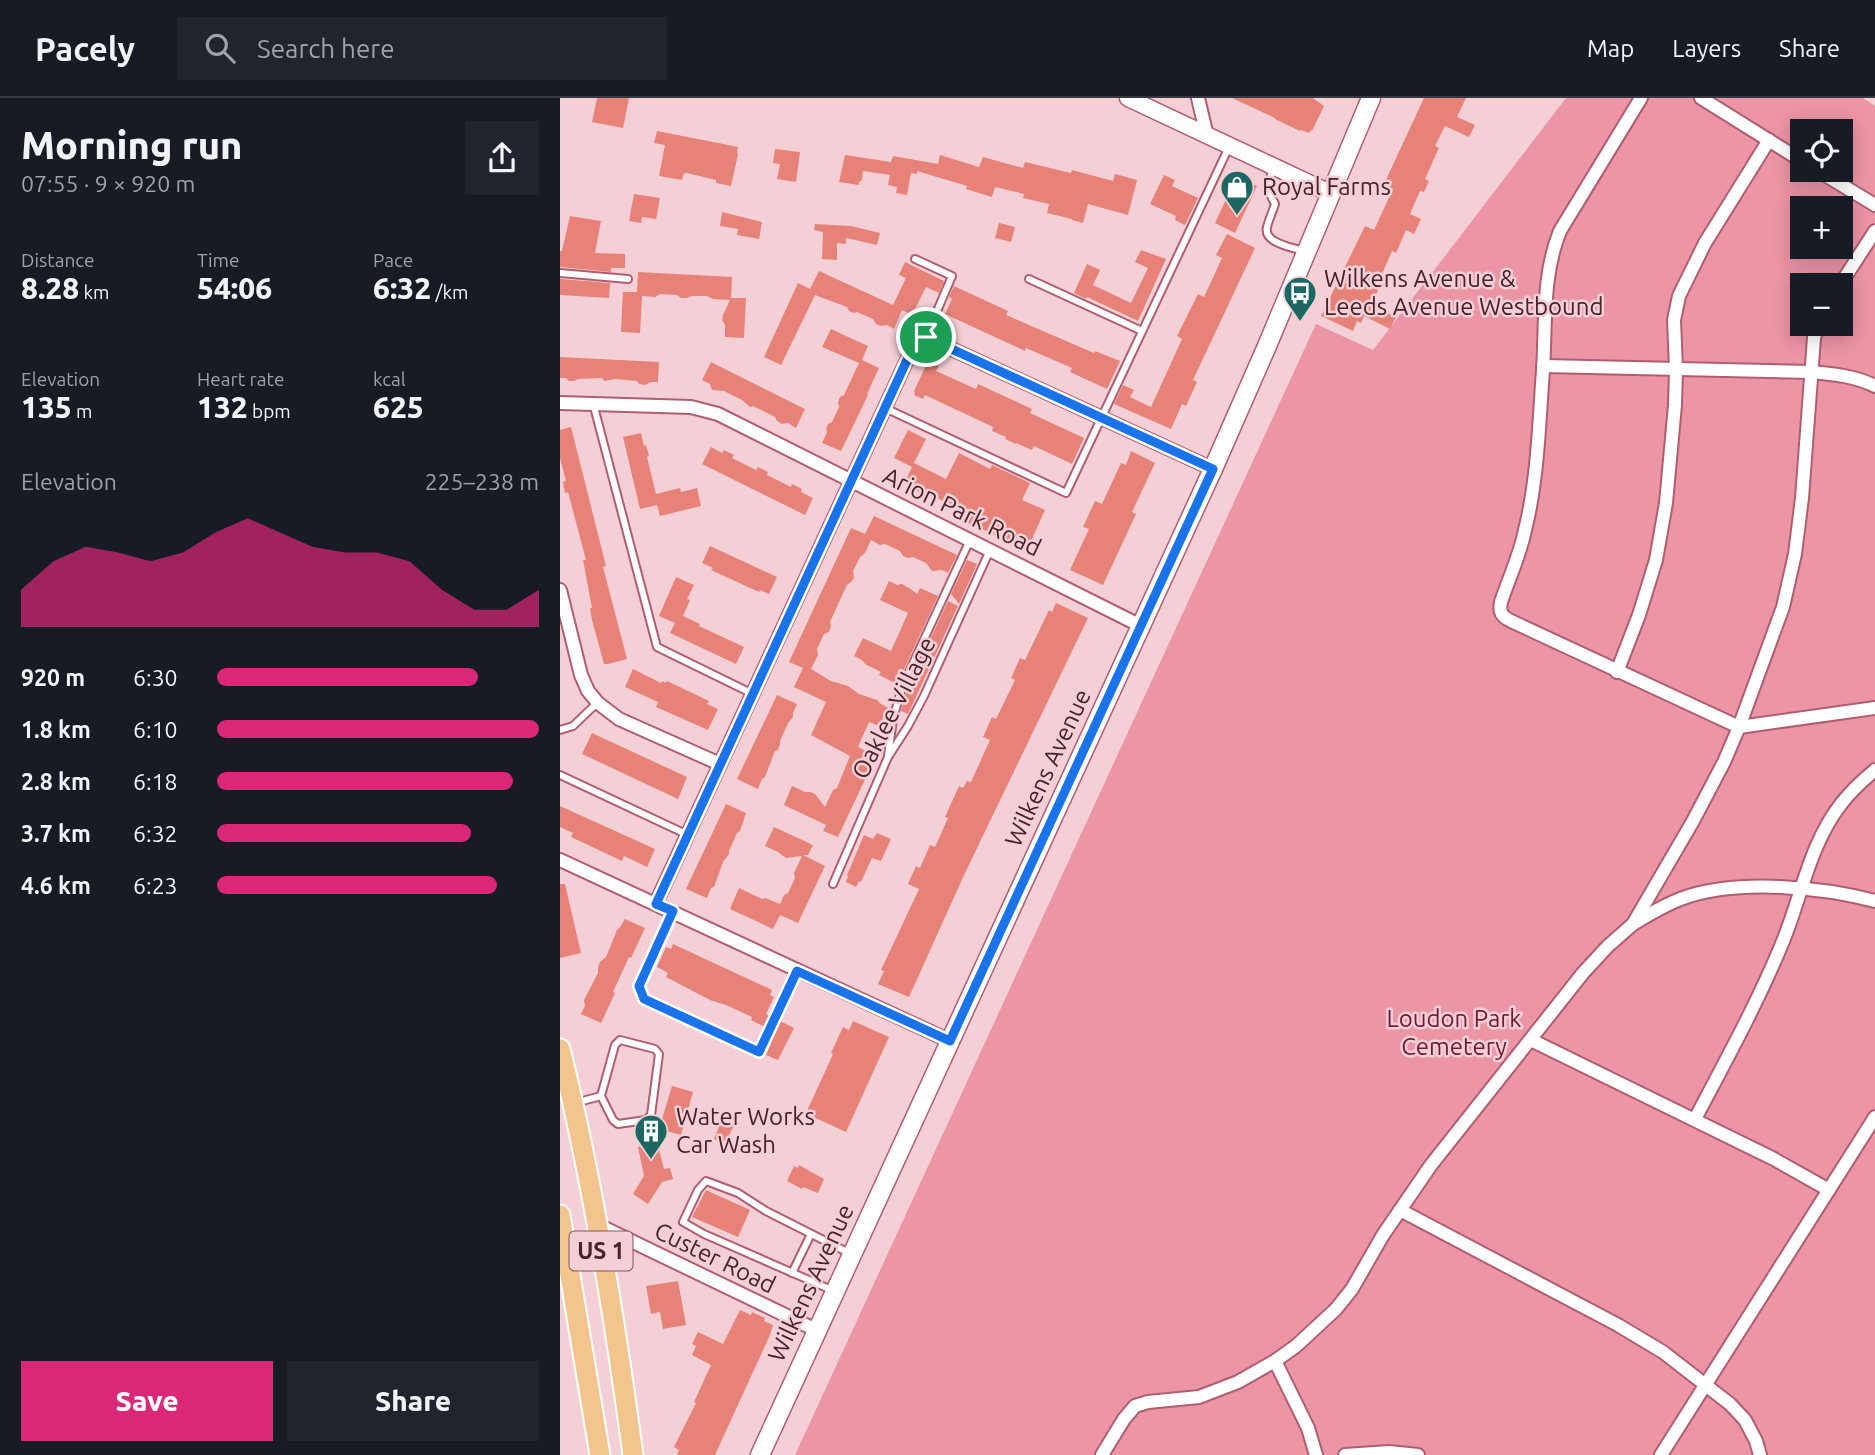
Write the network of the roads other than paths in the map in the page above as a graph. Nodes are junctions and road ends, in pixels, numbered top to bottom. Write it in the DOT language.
graph roads {
  1 [pos="1198,98"];
  2 [pos="1371,98"];
  3 [pos="1641,98"];
  4 [pos="1701,98"];
  5 [pos="1132,99"];
  6 [pos="1208,136"];
  7 [pos="1769,141"];
  8 [pos="1230,146"];
  9 [pos="1790,154"];
  10 [pos="1273,166"];
  11 [pos="1837,182"];
  12 [pos="1330,193"];
  13 [pos="1875,205"];
  14 [pos="1875,231"];
  15 [pos="1306,252"];
  16 [pos="915,259"];
  17 [pos="560,273"];
  18 [pos="1848,273"];
  19 [pos="628,279"];
  20 [pos="1029,279"];
  21 [pos="1142,331"];
  22 [pos="922,336"];
  23 [pos="1815,336"];
  24 [pos="1543,366"];
  25 [pos="1676,369"];
  26 [pos="1811,372"];
  27 [pos="1875,386"];
  28 [pos="560,403"];
  29 [pos="593,403"];
  30 [pos="885,408"];
  31 [pos="1102,417"];
  32 [pos="1213,469"];
  33 [pos="851,481"];
  34 [pos="970,540"];
  35 [pos="990,550"];
  36 [pos="560,590"];
  37 [pos="1141,626"];
  38 [pos="1617,671"];
  39 [pos="753,694"];
  40 [pos="598,703"];
  41 [pos="1875,708"];
  42 [pos="1739,727"];
  43 [pos="560,730"];
  44 [pos="888,757"];
  45 [pos="720,764"];
  46 [pos="1875,770"];
  47 [pos="560,775"];
  48 [pos="688,835"];
  49 [pos="560,860"];
  50 [pos="833,884"];
  51 [pos="1802,888"];
  52 [pos="1875,901"];
  53 [pos="656,904"];
  54 [pos="673,911"];
  55 [pos="1633,924"];
  56 [pos="797,971"];
  57 [pos="1531,1040"];
  58 [pos="950,1041"];
  59 [pos="560,1049"];
  60 [pos="601,1096"];
  61 [pos="573,1104"];
  62 [pos="1875,1117"];
  63 [pos="1695,1119"];
  64 [pos="1829,1190"];
  65 [pos="1400,1210"];
  66 [pos="560,1215"];
  67 [pos="596,1224"];
  68 [pos="811,1234"];
  69 [pos="851,1254"];
  70 [pos="792,1273"];
  71 [pos="834,1292"];
  72 [pos="816,1330"];
  73 [pos="1275,1361"];
  74 [pos="1706,1386"];
  75 [pos="1756,1441"];
  76 [pos="600,1455"];
  77 [pos="633,1455"];
  78 [pos="760,1455"];
  79 [pos="1102,1455"];
  80 [pos="1317,1455"];
  81 [pos="1345,1455"];
  82 [pos="1418,1455"];
  83 [pos="1661,1455"];
  84 [pos="1746,1455"];
  85 [pos="1760,1455"];
  1 -- 6 [label="street"];
  2 -- 12 [label="main road, Wilkens Avenue"];
  3 -- 24 [label="street"];
  4 -- 7 [label="street"];
  5 -- 6 [label="street"];
  6 -- 8 [label="street"];
  7 -- 9 [label="street"];
  7 -- 25 [label="street"];
  8 -- 10 [label="street"];
  8 -- 21 [label="lane"];
  10 -- 12 [label="street"];
  10 -- 15 [label="lane"];
  11 -- 13 [label="street"];
  12 -- 15 [label="main road, Wilkens Avenue"];
  14 -- 18 [label="street"];
  15 -- 32 [label="main road, Wilkens Avenue"];
  16 -- 22 [label="lane"];
  17 -- 19 [label="lane"];
  20 -- 21 [label="lane"];
  21 -- 31 [label="lane"];
  22 -- 30 [label="street"];
  22 -- 31 [label="street"];
  23 -- 26 [label="street"];
  24 -- 25 [label="street"];
  24 -- 38 [label="street"];
  25 -- 26 [label="street"];
  25 -- 38 [label="street"];
  26 -- 27 [label="street"];
  26 -- 42 [label="street"];
  28 -- 29 [label="street, Arion Park Road"];
  29 -- 33 [label="street, Arion Park Road"];
  29 -- 39 [label="lane"];
  30 -- 31 [label="lane"];
  30 -- 33 [label="street"];
  31 -- 32 [label="street"];
  32 -- 37 [label="main road, Wilkens Avenue"];
  33 -- 34 [label="street, Arion Park Road"];
  33 -- 39 [label="street"];
  34 -- 35 [label="street, Arion Park Road"];
  34 -- 44 [label="lane"];
  35 -- 37 [label="street, Arion Park Road"];
  35 -- 44 [label="lane, Oaklee Village"];
  36 -- 40 [label="street"];
  37 -- 58 [label="main road, Wilkens Avenue"];
  38 -- 42 [label="street"];
  39 -- 45 [label="street"];
  40 -- 43 [label="lane"];
  40 -- 45 [label="street"];
  41 -- 42 [label="street"];
  42 -- 55 [label="street"];
  44 -- 50 [label="lane, Oaklee Village"];
  45 -- 48 [label="street"];
  46 -- 51 [label="street"];
  47 -- 48 [label="lane"];
  48 -- 53 [label="street"];
  49 -- 53 [label="street"];
  51 -- 52 [label="street"];
  51 -- 55 [label="street"];
  51 -- 63 [label="street"];
  53 -- 54 [label="street"];
  54 -- 56 [label="street"];
  54 -- 56 [label="lane"];
  55 -- 57 [label="street"];
  56 -- 58 [label="street"];
  57 -- 63 [label="street"];
  57 -- 65 [label="street"];
  58 -- 69 [label="main road, Wilkens Avenue"];
  59 -- 61 [label="main road, US 1"];
  60 -- 60 [label="lane"];
  60 -- 61 [label="lane"];
  61 -- 67 [label="main road, US 1"];
  62 -- 64 [label="street"];
  63 -- 64 [label="street"];
  64 -- 74 [label="street"];
  65 -- 73 [label="street"];
  65 -- 74 [label="street"];
  66 -- 76 [label="main road, US 1"];
  67 -- 72 [label="street, Custer Road"];
  67 -- 77 [label="main road, US 1"];
  68 -- 69 [label="lane"];
  68 -- 70 [label="lane"];
  68 -- 70 [label="lane"];
  69 -- 71 [label="main road, Wilkens Avenue"];
  70 -- 71 [label="lane"];
  71 -- 72 [label="main road, Wilkens Avenue"];
  72 -- 78 [label="main road, Wilkens Avenue"];
  73 -- 79 [label="street"];
  73 -- 80 [label="street"];
  74 -- 75 [label="street"];
  74 -- 83 [label="street"];
  75 -- 84 [label="street"];
  75 -- 85 [label="street"];
  81 -- 82 [label="street"];
}
